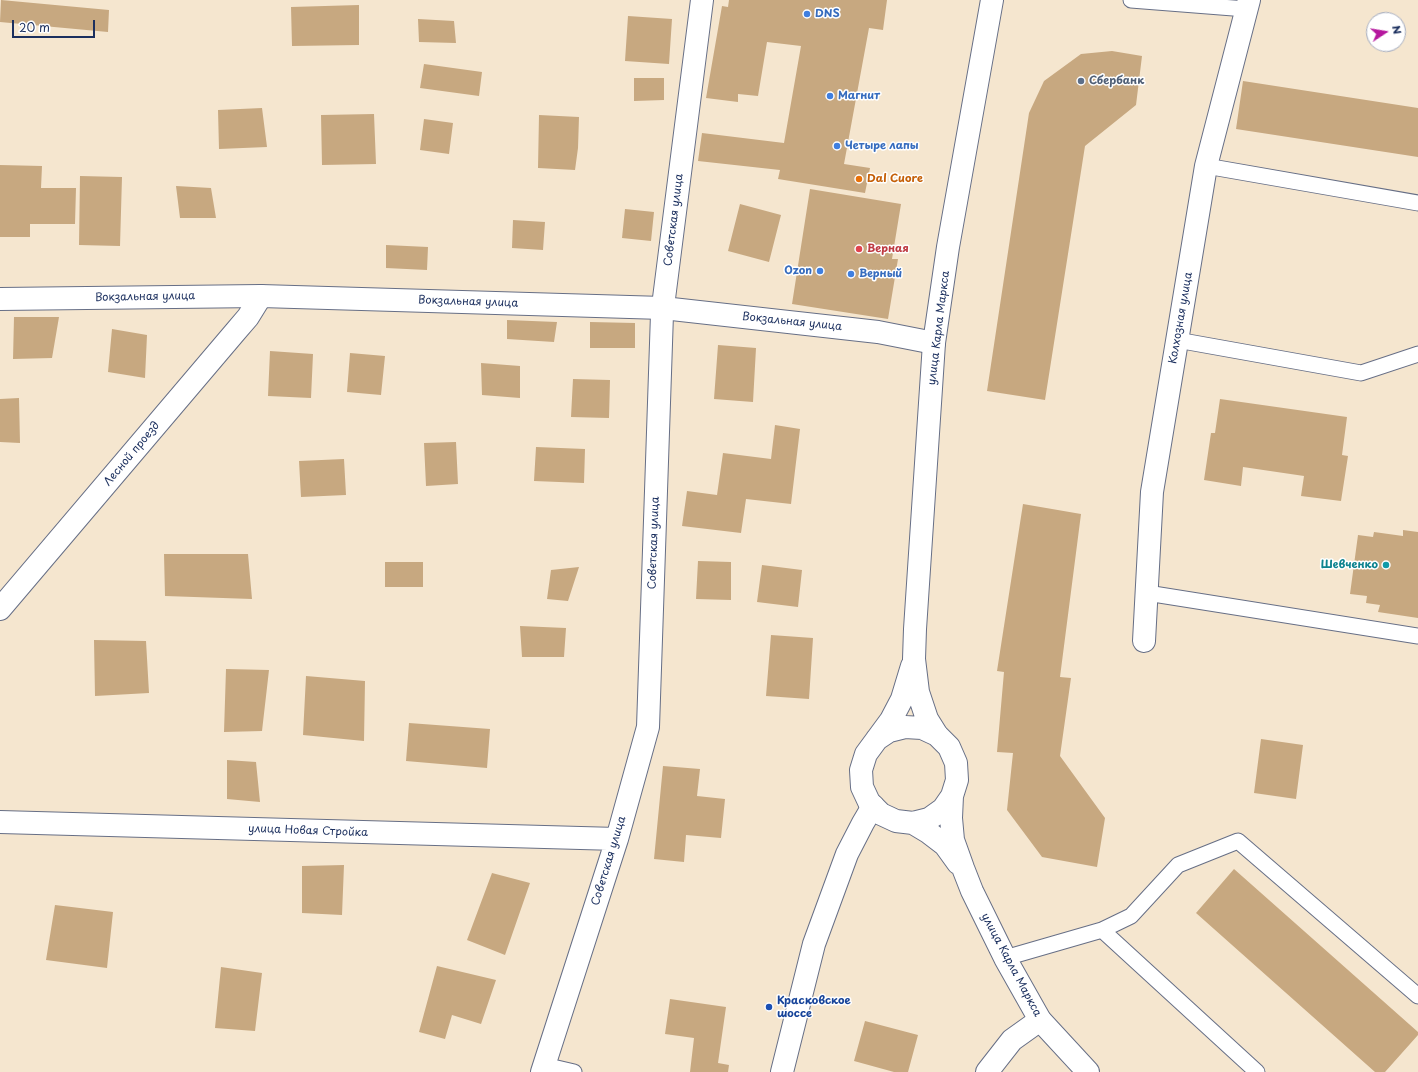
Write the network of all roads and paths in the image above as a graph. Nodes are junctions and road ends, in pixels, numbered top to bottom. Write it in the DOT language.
graph roads {
  1 [pos="702,0"];
  2 [pos="992,0"];
  3 [pos="1131,0"];
  4 [pos="1248,4"];
  5 [pos="1206,166"];
  6 [pos="1418,203"];
  7 [pos="261,296"];
  8 [pos="0,298"];
  9 [pos="663,308"];
  10 [pos="1177,340"];
  11 [pos="934,343"];
  12 [pos="1418,354"];
  13 [pos="1147,593"];
  14 [pos="0,609"];
  15 [pos="1418,636"];
  16 [pos="1144,641"];
  17 [pos="914,659"];
  18 [pos="937,735"];
  19 [pos="875,740"];
  20 [pos="952,796"];
  21 [pos="873,806"];
  22 [pos="0,822"];
  23 [pos="913,823"];
  24 [pos="617,839"];
  25 [pos="963,868"];
  26 [pos="1102,930"];
  27 [pos="1006,958"];
  28 [pos="1418,996"];
  29 [pos="1040,1020"];
  30 [pos="543,1068"];
  31 [pos="574,1072"];
  32 [pos="782,1072"];
  33 [pos="987,1072"];
  34 [pos="1088,1072"];
  35 [pos="1257,1072"];
  1 -- 9 [label="street, Советская улица"];
  2 -- 11 [label="street, улица Карла Маркса"];
  3 -- 4 [label="lane"];
  4 -- 5 [label="street, Колхозная улица"];
  5 -- 6 [label="lane"];
  5 -- 10 [label="street, Колхозная улица"];
  7 -- 8 [label="street, Вокзальная улица"];
  7 -- 9 [label="street, Вокзальная улица"];
  7 -- 14 [label="street, Лесной проезд"];
  9 -- 11 [label="street, Вокзальная улица"];
  9 -- 24 [label="street, Советская улица"];
  10 -- 12 [label="lane"];
  10 -- 13 [label="street, Колхозная улица"];
  11 -- 17 [label="street, улица Карла Маркса"];
  13 -- 15 [label="lane"];
  13 -- 16 [label="street, Колхозная улица"];
  17 -- 18 [label="street, улица Карла Маркса"];
  17 -- 19 [label="street, улица Карла Маркса"];
  18 -- 19 [label="street, улица Карла Маркса"];
  18 -- 20 [label="street, улица Карла Маркса"];
  19 -- 21 [label="street, улица Карла Маркса"];
  20 -- 23 [label="street, улица Карла Маркса"];
  20 -- 25 [label="street, улица Карла Маркса"];
  21 -- 23 [label="street, улица Карла Маркса"];
  21 -- 32 [label="street"];
  22 -- 24 [label="street, улица Новая Стройка"];
  23 -- 25 [label="street, улица Карла Маркса"];
  24 -- 30 [label="street, Советская улица"];
  25 -- 27 [label="street, улица Карла Маркса"];
  26 -- 27 [label="lane"];
  26 -- 28 [label="lane"];
  26 -- 35 [label="lane"];
  27 -- 29 [label="street, улица Карла Маркса"];
  29 -- 33 [label="street"];
  29 -- 34 [label="street, улица Карла Маркса"];
  30 -- 31 [label="lane"];
}
